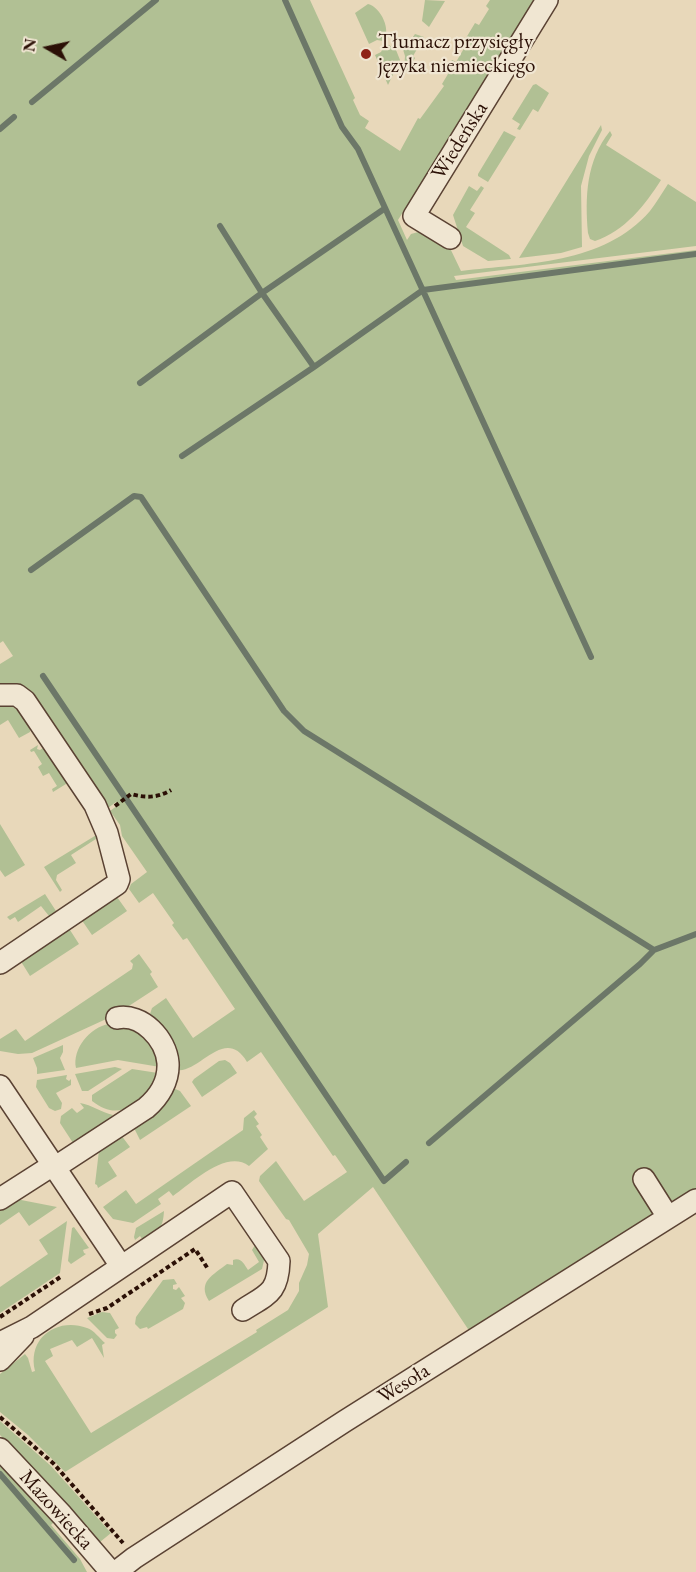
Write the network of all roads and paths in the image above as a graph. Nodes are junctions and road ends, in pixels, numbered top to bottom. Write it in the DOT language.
graph roads {
  1 [pos="547,0"];
  2 [pos="450,238"];
  3 [pos="0,695"];
  4 [pos="171,790"];
  5 [pos="119,803"];
  6 [pos="0,963"];
  7 [pos="117,1018"];
  8 [pos="0,1086"];
  9 [pos="54,1166"];
  10 [pos="644,1179"];
  11 [pos="0,1199"];
  12 [pos="696,1200"];
  13 [pos="668,1217"];
  14 [pos="122,1266"];
  15 [pos="208,1269"];
  16 [pos="62,1276"];
  17 [pos="243,1310"];
  18 [pos="0,1317"];
  19 [pos="79,1317"];
  20 [pos="32,1327"];
  21 [pos="0,1343"];
  22 [pos="0,1360"];
  23 [pos="0,1417"];
  24 [pos="0,1449"];
  25 [pos="124,1543"];
  26 [pos="111,1572"];
  27 [pos="116,1572"];
  1 -- 2 [label="street, Wiedeńska"];
  3 -- 6 [label="street"];
  4 -- 5 [label="path"];
  7 -- 9 [label="street"];
  8 -- 9 [label="street"];
  9 -- 11 [label="street"];
  9 -- 14 [label="street"];
  10 -- 13 [label="street"];
  12 -- 13 [label="street, Wesoła"];
  13 -- 27 [label="street, Wesoła"];
  14 -- 17 [label="street"];
  14 -- 20 [label="street"];
  15 -- 19 [label="path"];
  16 -- 18 [label="path"];
  20 -- 21 [label="street"];
  20 -- 22 [label="street"];
  23 -- 25 [label="path"];
  24 -- 26 [label="street, Mazowiecka"];
}
